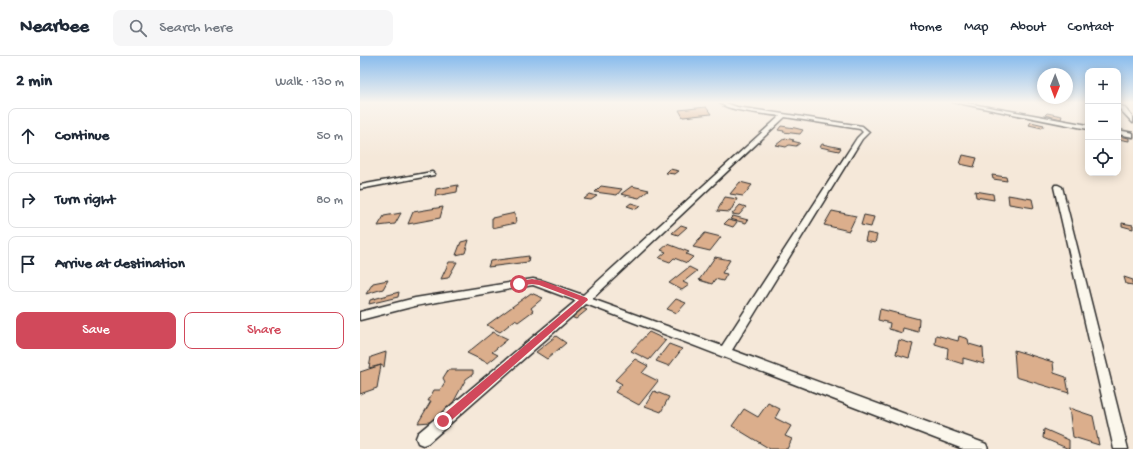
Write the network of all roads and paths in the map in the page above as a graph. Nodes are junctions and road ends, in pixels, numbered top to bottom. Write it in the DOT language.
graph roads {
  1 [pos="778,120"];
  2 [pos="812,120"];
  3 [pos="1053,120"];
  4 [pos="1085,126"];
  5 [pos="1121,133"];
  6 [pos="1133,135"];
  7 [pos="432,174"];
  8 [pos="360,187"];
  9 [pos="1058,187"];
  10 [pos="584,300"];
  11 [pos="360,316"];
  12 [pos="725,351"];
  13 [pos="423,438"];
  14 [pos="981,449"];
  15 [pos="1121,449"];
  1 -- 10 [label="street"];
  2 -- 12 [label="street"];
  3 -- 4 [label="street"];
  5 -- 6 [label="street"];
  7 -- 8 [label="street"];
  9 -- 15 [label="street"];
  10 -- 11 [label="street"];
  10 -- 12 [label="street"];
  10 -- 13 [label="street"];
  12 -- 14 [label="street"];
}
